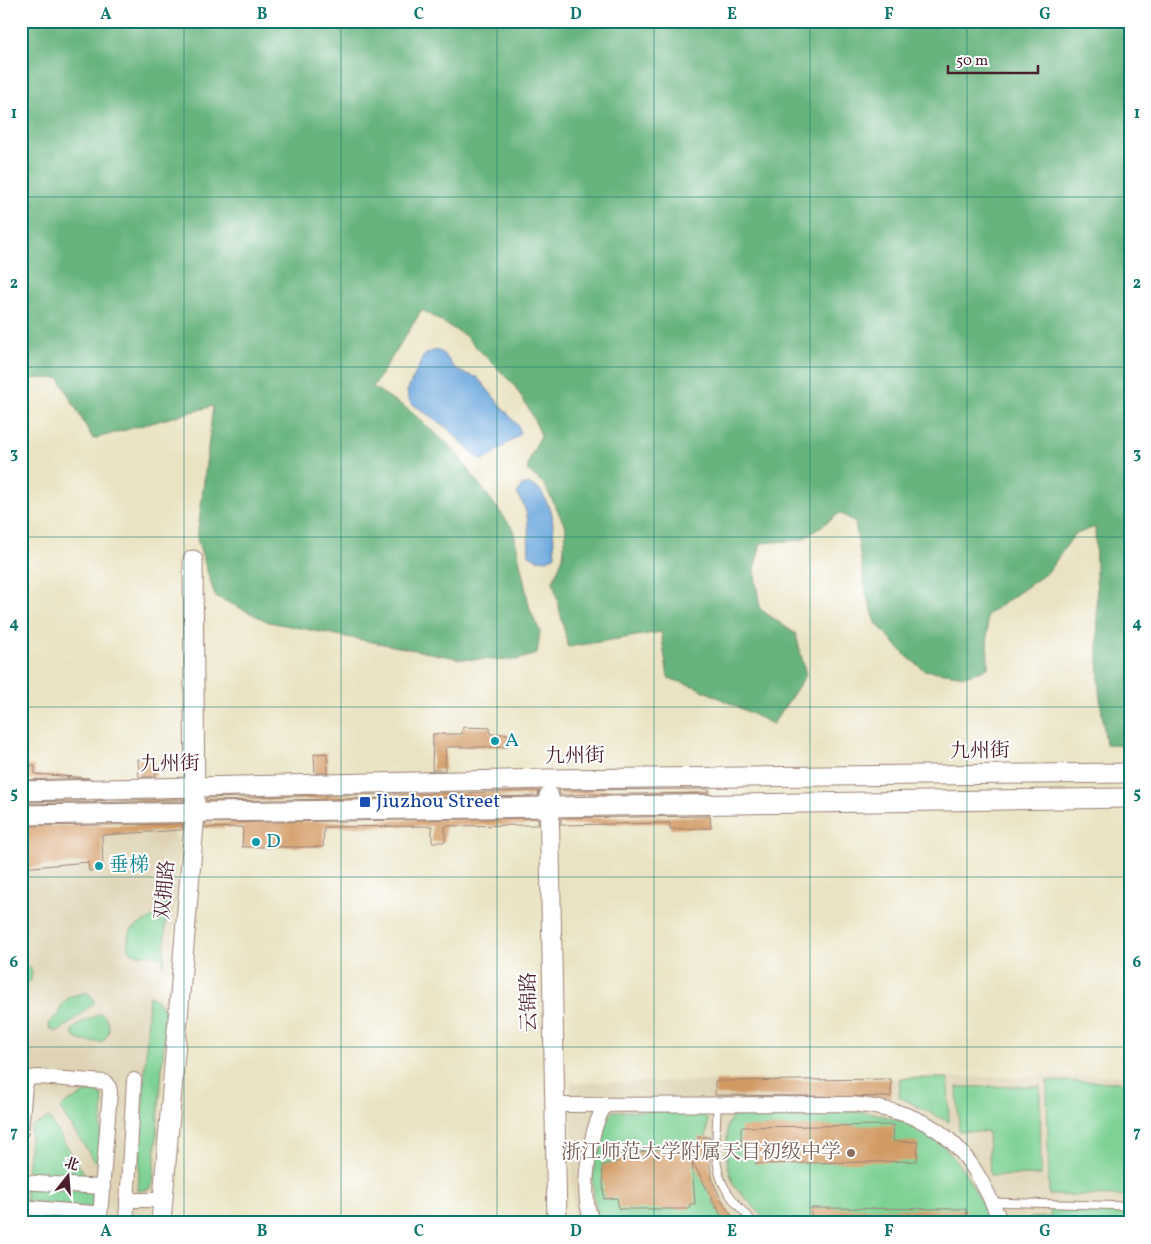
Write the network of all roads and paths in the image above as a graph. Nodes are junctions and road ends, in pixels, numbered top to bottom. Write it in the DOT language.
graph roads {
  1 [pos="194,560"];
  2 [pos="1130,773"];
  3 [pos="549,779"];
  4 [pos="194,787"];
  5 [pos="21,791"];
  6 [pos="1130,798"];
  7 [pos="549,807"];
  8 [pos="195,813"];
  9 [pos="21,815"];
  10 [pos="134,1080"];
  11 [pos="717,1104"];
  12 [pos="555,1105"];
  13 [pos="587,1105"];
  14 [pos="606,1105"];
  15 [pos="596,1125"];
  16 [pos="21,1130"];
  17 [pos="21,1182"];
  18 [pos="102,1187"];
  19 [pos="127,1200"];
  20 [pos="163,1200"];
  21 [pos="992,1202"];
  22 [pos="1130,1206"];
  23 [pos="21,1207"];
  24 [pos="101,1220"];
  25 [pos="126,1223"];
  26 [pos="161,1223"];
  27 [pos="557,1223"];
  28 [pos="592,1223"];
  29 [pos="754,1223"];
  30 [pos="1001,1223"];
  1 -- 4 [label="main road, 双拥路"];
  2 -- 3 [label="main road, 九州街"];
  3 -- 4 [label="main road, 九州街"];
  3 -- 7 [label="main road, 云锦路"];
  4 -- 5 [label="main road, 九州街"];
  4 -- 8 [label="main road, 双拥路"];
  6 -- 7 [label="main road"];
  7 -- 8 [label="main road"];
  7 -- 12 [label="main road, 云锦路"];
  8 -- 9 [label="main road"];
  8 -- 20 [label="main road, 双拥路"];
  10 -- 19 [label="street"];
  11 -- 14 [label="street"];
  11 -- 21 [label="street"];
  11 -- 29 [label="lane"];
  12 -- 13 [label="street"];
  12 -- 27 [label="main road, 云锦路"];
  13 -- 14 [label="street"];
  13 -- 15 [label="street"];
  14 -- 15 [label="street"];
  15 -- 28 [label="street"];
  16 -- 18 [label="street"];
  17 -- 18 [label="street"];
  18 -- 24 [label="street"];
  19 -- 20 [label="street"];
  19 -- 25 [label="street"];
  20 -- 26 [label="main road, 双拥路"];
  21 -- 22 [label="lane"];
  21 -- 30 [label="street"];
  23 -- 24 [label="street"];
}
